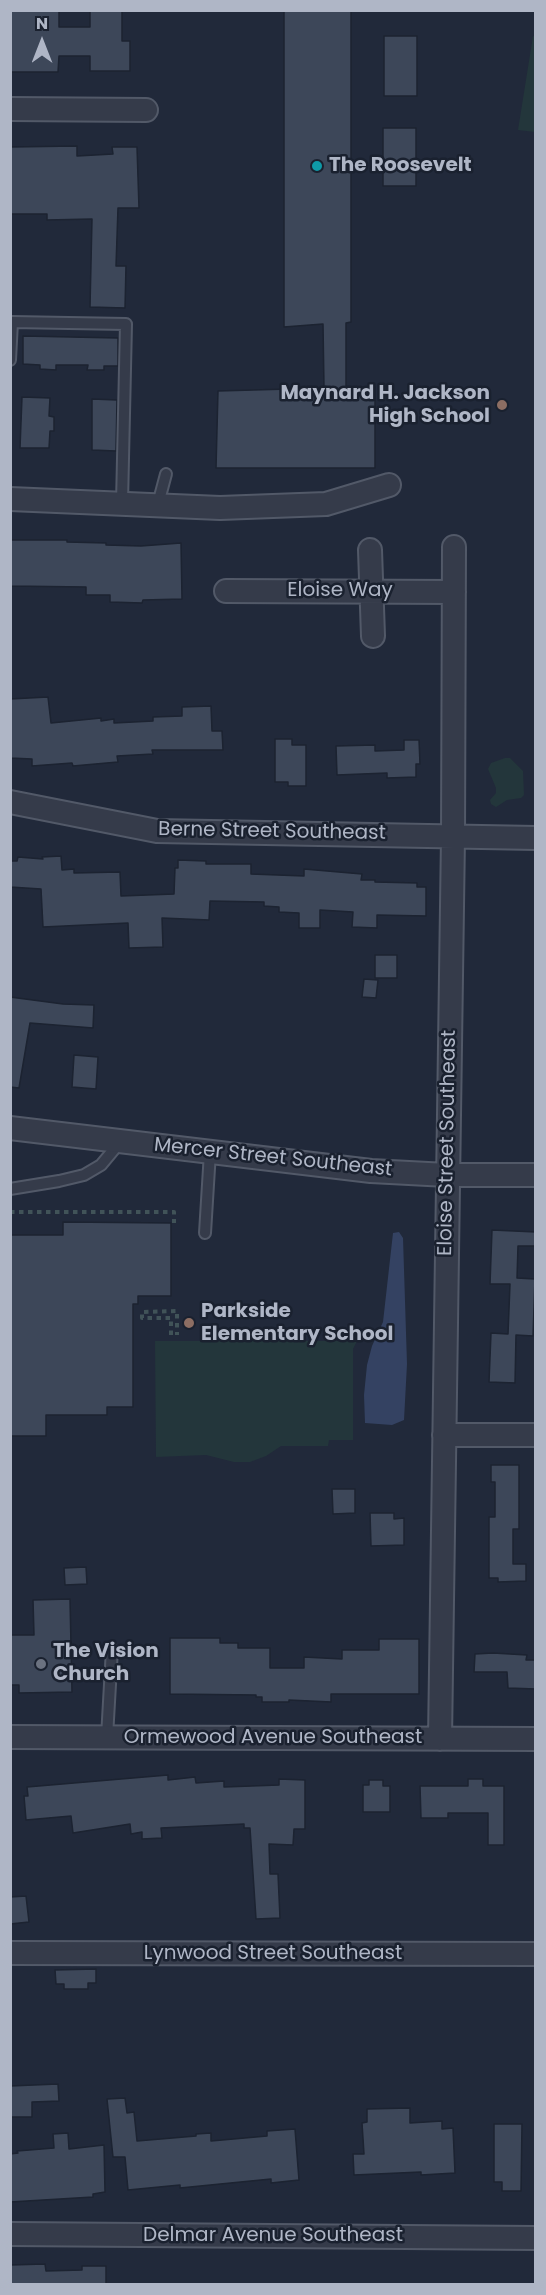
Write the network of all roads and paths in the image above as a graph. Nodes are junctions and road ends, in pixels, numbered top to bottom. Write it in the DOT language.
graph roads {
  1 [pos="10,109"];
  2 [pos="146,110"];
  3 [pos="10,360"];
  4 [pos="166,474"];
  5 [pos="389,485"];
  6 [pos="10,499"];
  7 [pos="122,503"];
  8 [pos="158,504"];
  9 [pos="454,547"];
  10 [pos="370,550"];
  11 [pos="226,591"];
  12 [pos="372,591"];
  13 [pos="454,592"];
  14 [pos="373,636"];
  15 [pos="10,802"];
  16 [pos="453,837"];
  17 [pos="536,838"];
  18 [pos="10,1128"];
  19 [pos="121,1141"];
  20 [pos="210,1152"];
  21 [pos="447,1175"];
  22 [pos="536,1175"];
  23 [pos="10,1189"];
  24 [pos="10,1212"];
  25 [pos="174,1223"];
  26 [pos="205,1233"];
  27 [pos="171,1335"];
  28 [pos="177,1335"];
  29 [pos="444,1435"];
  30 [pos="536,1435"];
  31 [pos="112,1649"];
  32 [pos="10,1737"];
  33 [pos="107,1737"];
  34 [pos="440,1739"];
  35 [pos="536,1739"];
  36 [pos="10,1942"];
  37 [pos="34,1943"];
  38 [pos="10,1953"];
  39 [pos="536,1954"];
  40 [pos="10,2235"];
  41 [pos="536,2238"];
  1 -- 2 [label="street"];
  3 -- 7 [label="lane"];
  4 -- 8 [label="lane"];
  5 -- 8 [label="street"];
  6 -- 7 [label="street"];
  7 -- 8 [label="street"];
  9 -- 13 [label="street, Eloise Street Southeast"];
  10 -- 12 [label="street"];
  11 -- 12 [label="street, Eloise Way"];
  12 -- 13 [label="street, Eloise Way"];
  12 -- 14 [label="street"];
  13 -- 16 [label="street, Eloise Street Southeast"];
  15 -- 16 [label="street, Berne Street Southeast"];
  16 -- 17 [label="street, Berne Street Southeast"];
  16 -- 21 [label="street, Eloise Street Southeast"];
  18 -- 19 [label="street, Mercer Street Southeast"];
  19 -- 20 [label="street, Mercer Street Southeast"];
  19 -- 23 [label="lane"];
  20 -- 21 [label="street, Mercer Street Southeast"];
  20 -- 26 [label="lane"];
  21 -- 22 [label="street, Mercer Street Southeast"];
  21 -- 29 [label="street, Eloise Street Southeast"];
  24 -- 25 [label="path"];
  27 -- 28 [label="path"];
  29 -- 30 [label="street"];
  29 -- 34 [label="street, Eloise Street Southeast"];
  31 -- 33 [label="lane"];
  32 -- 33 [label="street, Ormewood Avenue Southeast"];
  33 -- 34 [label="street, Ormewood Avenue Southeast"];
  34 -- 35 [label="street, Ormewood Avenue Southeast"];
  36 -- 37 [label="lane"];
  38 -- 39 [label="street, Lynwood Street Southeast"];
  40 -- 41 [label="street, Delmar Avenue Southeast"];
}
